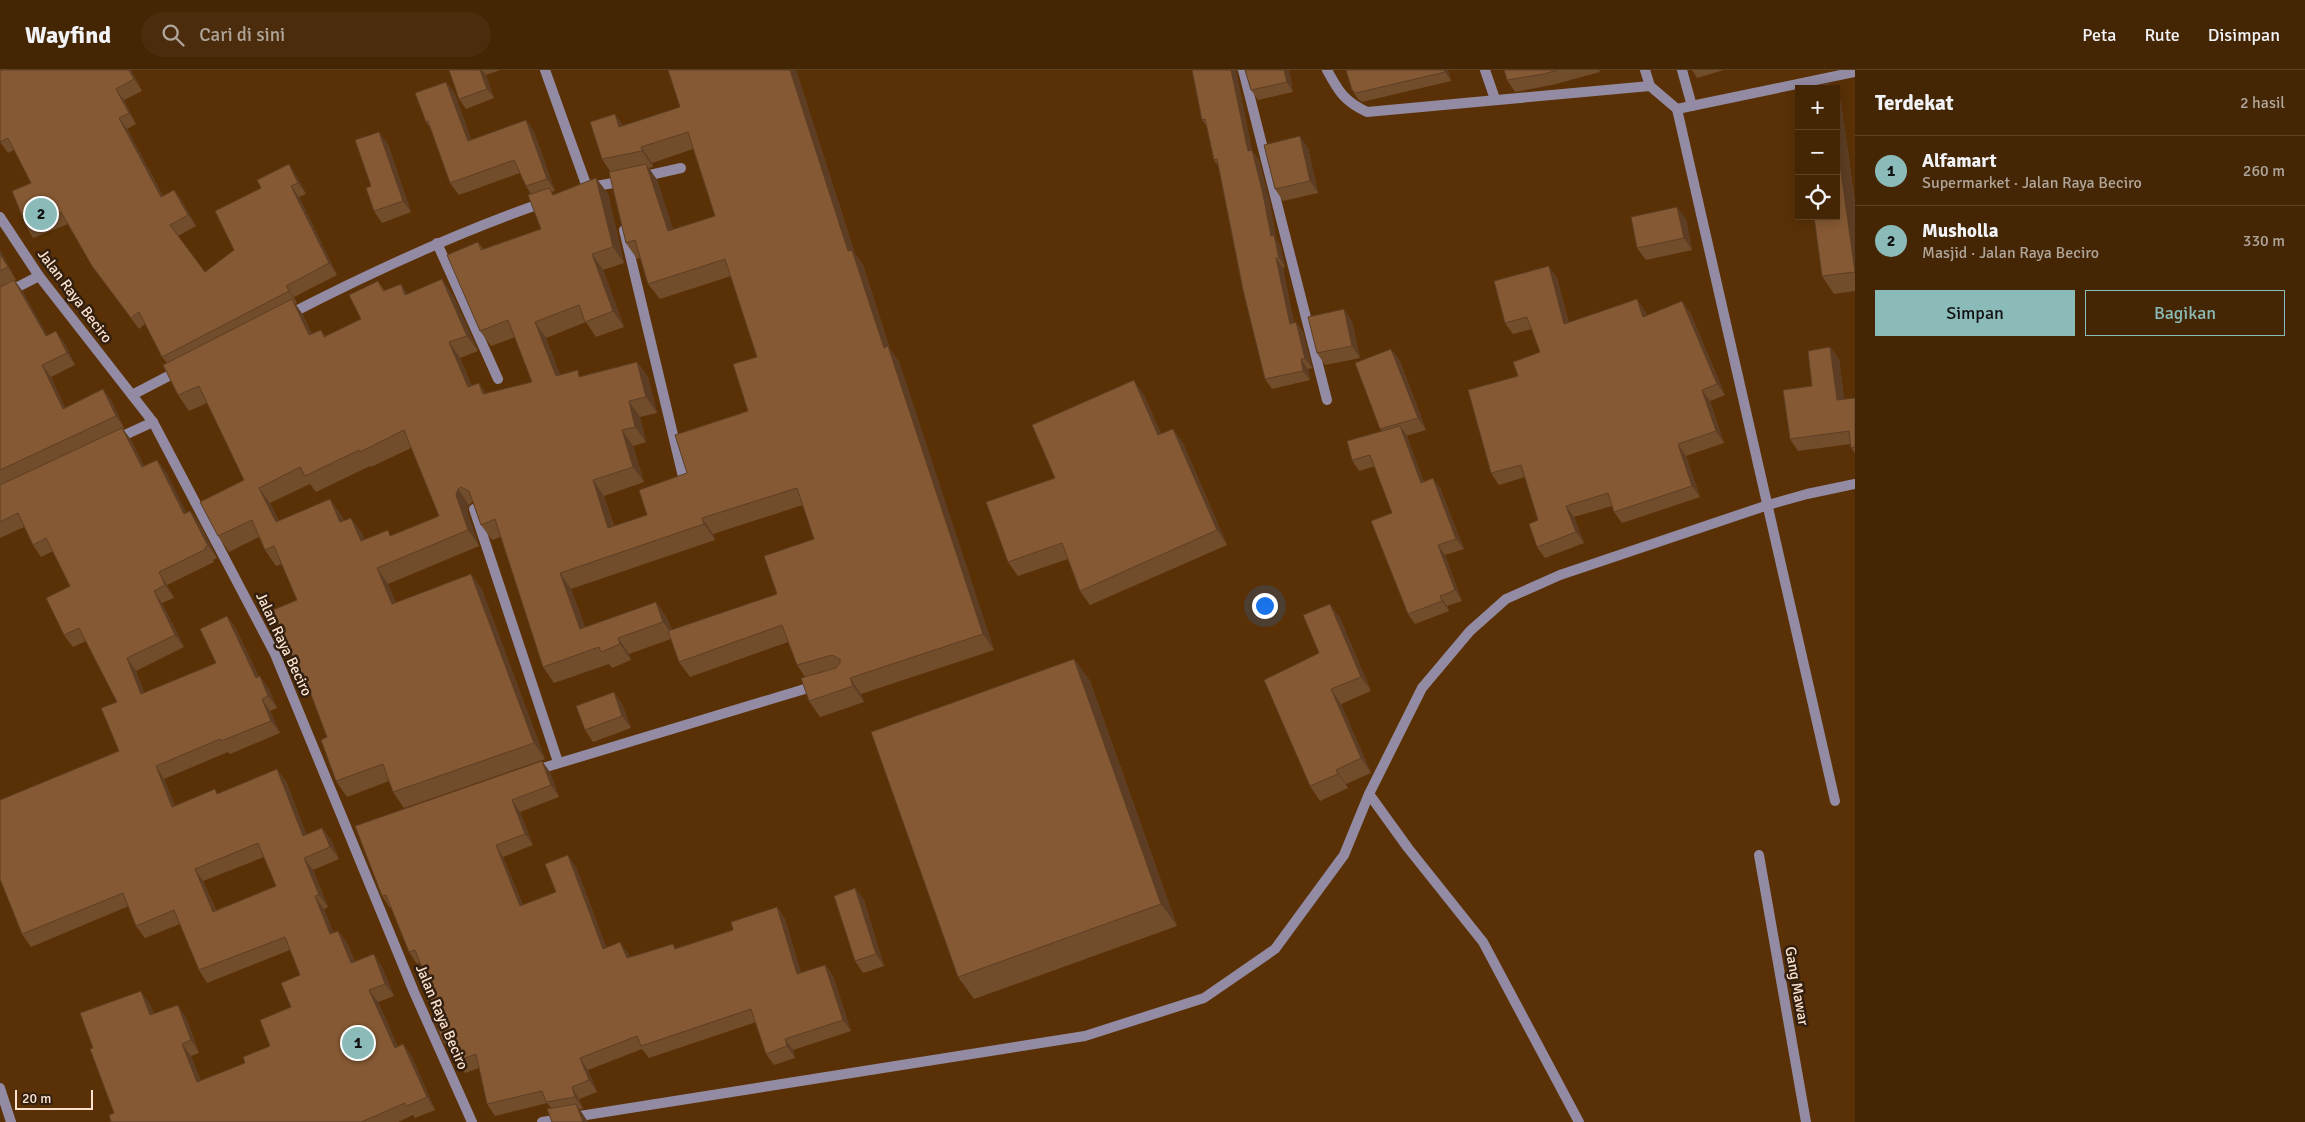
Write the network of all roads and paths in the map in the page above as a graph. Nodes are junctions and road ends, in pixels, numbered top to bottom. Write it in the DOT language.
graph roads {
  1 [pos="545,70"];
  2 [pos="1243,70"];
  3 [pos="1328,70"];
  4 [pos="1485,70"];
  5 [pos="1645,70"];
  6 [pos="1682,70"];
  7 [pos="1855,72"];
  8 [pos="1822,74"];
  9 [pos="1650,86"];
  10 [pos="1495,99"];
  11 [pos="1692,106"];
  12 [pos="1677,110"];
  13 [pos="681,168"];
  14 [pos="552,200"];
  15 [pos="0,217"];
  16 [pos="621,221"];
  17 [pos="437,243"];
  18 [pos="39,276"];
  19 [pos="0,296"];
  20 [pos="274,322"];
  21 [pos="194,363"];
  22 [pos="498,380"];
  23 [pos="132,395"];
  24 [pos="1326,400"];
  25 [pos="153,422"];
  26 [pos="103,446"];
  27 [pos="1855,484"];
  28 [pos="685,486"];
  29 [pos="1768,505"];
  30 [pos="474,509"];
  31 [pos="826,682"];
  32 [pos="558,762"];
  33 [pos="522,775"];
  34 [pos="1369,794"];
  35 [pos="1835,802"];
  36 [pos="1759,855"];
  37 [pos="0,1088"];
  38 [pos="11,1122"];
  39 [pos="472,1122"];
  40 [pos="542,1122"];
  41 [pos="1579,1122"];
  42 [pos="1806,1122"];
  1 -- 13 [label="street"];
  2 -- 24 [label="street"];
  3 -- 10 [label="street"];
  4 -- 10 [label="street"];
  5 -- 9 [label="street"];
  6 -- 11 [label="street"];
  7 -- 8 [label="street"];
  8 -- 11 [label="street"];
  9 -- 10 [label="street"];
  9 -- 12 [label="street"];
  11 -- 12 [label="street"];
  12 -- 29 [label="street"];
  14 -- 17 [label="street"];
  15 -- 18 [label="street, Jalan Raya Beciro"];
  16 -- 28 [label="street"];
  17 -- 20 [label="street"];
  17 -- 22 [label="street"];
  18 -- 19 [label="street"];
  18 -- 23 [label="street, Jalan Raya Beciro"];
  21 -- 23 [label="street"];
  23 -- 25 [label="street, Jalan Raya Beciro"];
  25 -- 26 [label="street"];
  25 -- 39 [label="street, Jalan Raya Beciro"];
  27 -- 29 [label="street"];
  29 -- 34 [label="street"];
  29 -- 35 [label="street"];
  30 -- 32 [label="street"];
  31 -- 32 [label="street"];
  32 -- 33 [label="street"];
  34 -- 40 [label="street"];
  34 -- 41 [label="street"];
  36 -- 42 [label="street, Gang Mawar"];
  37 -- 38 [label="street"];
}
